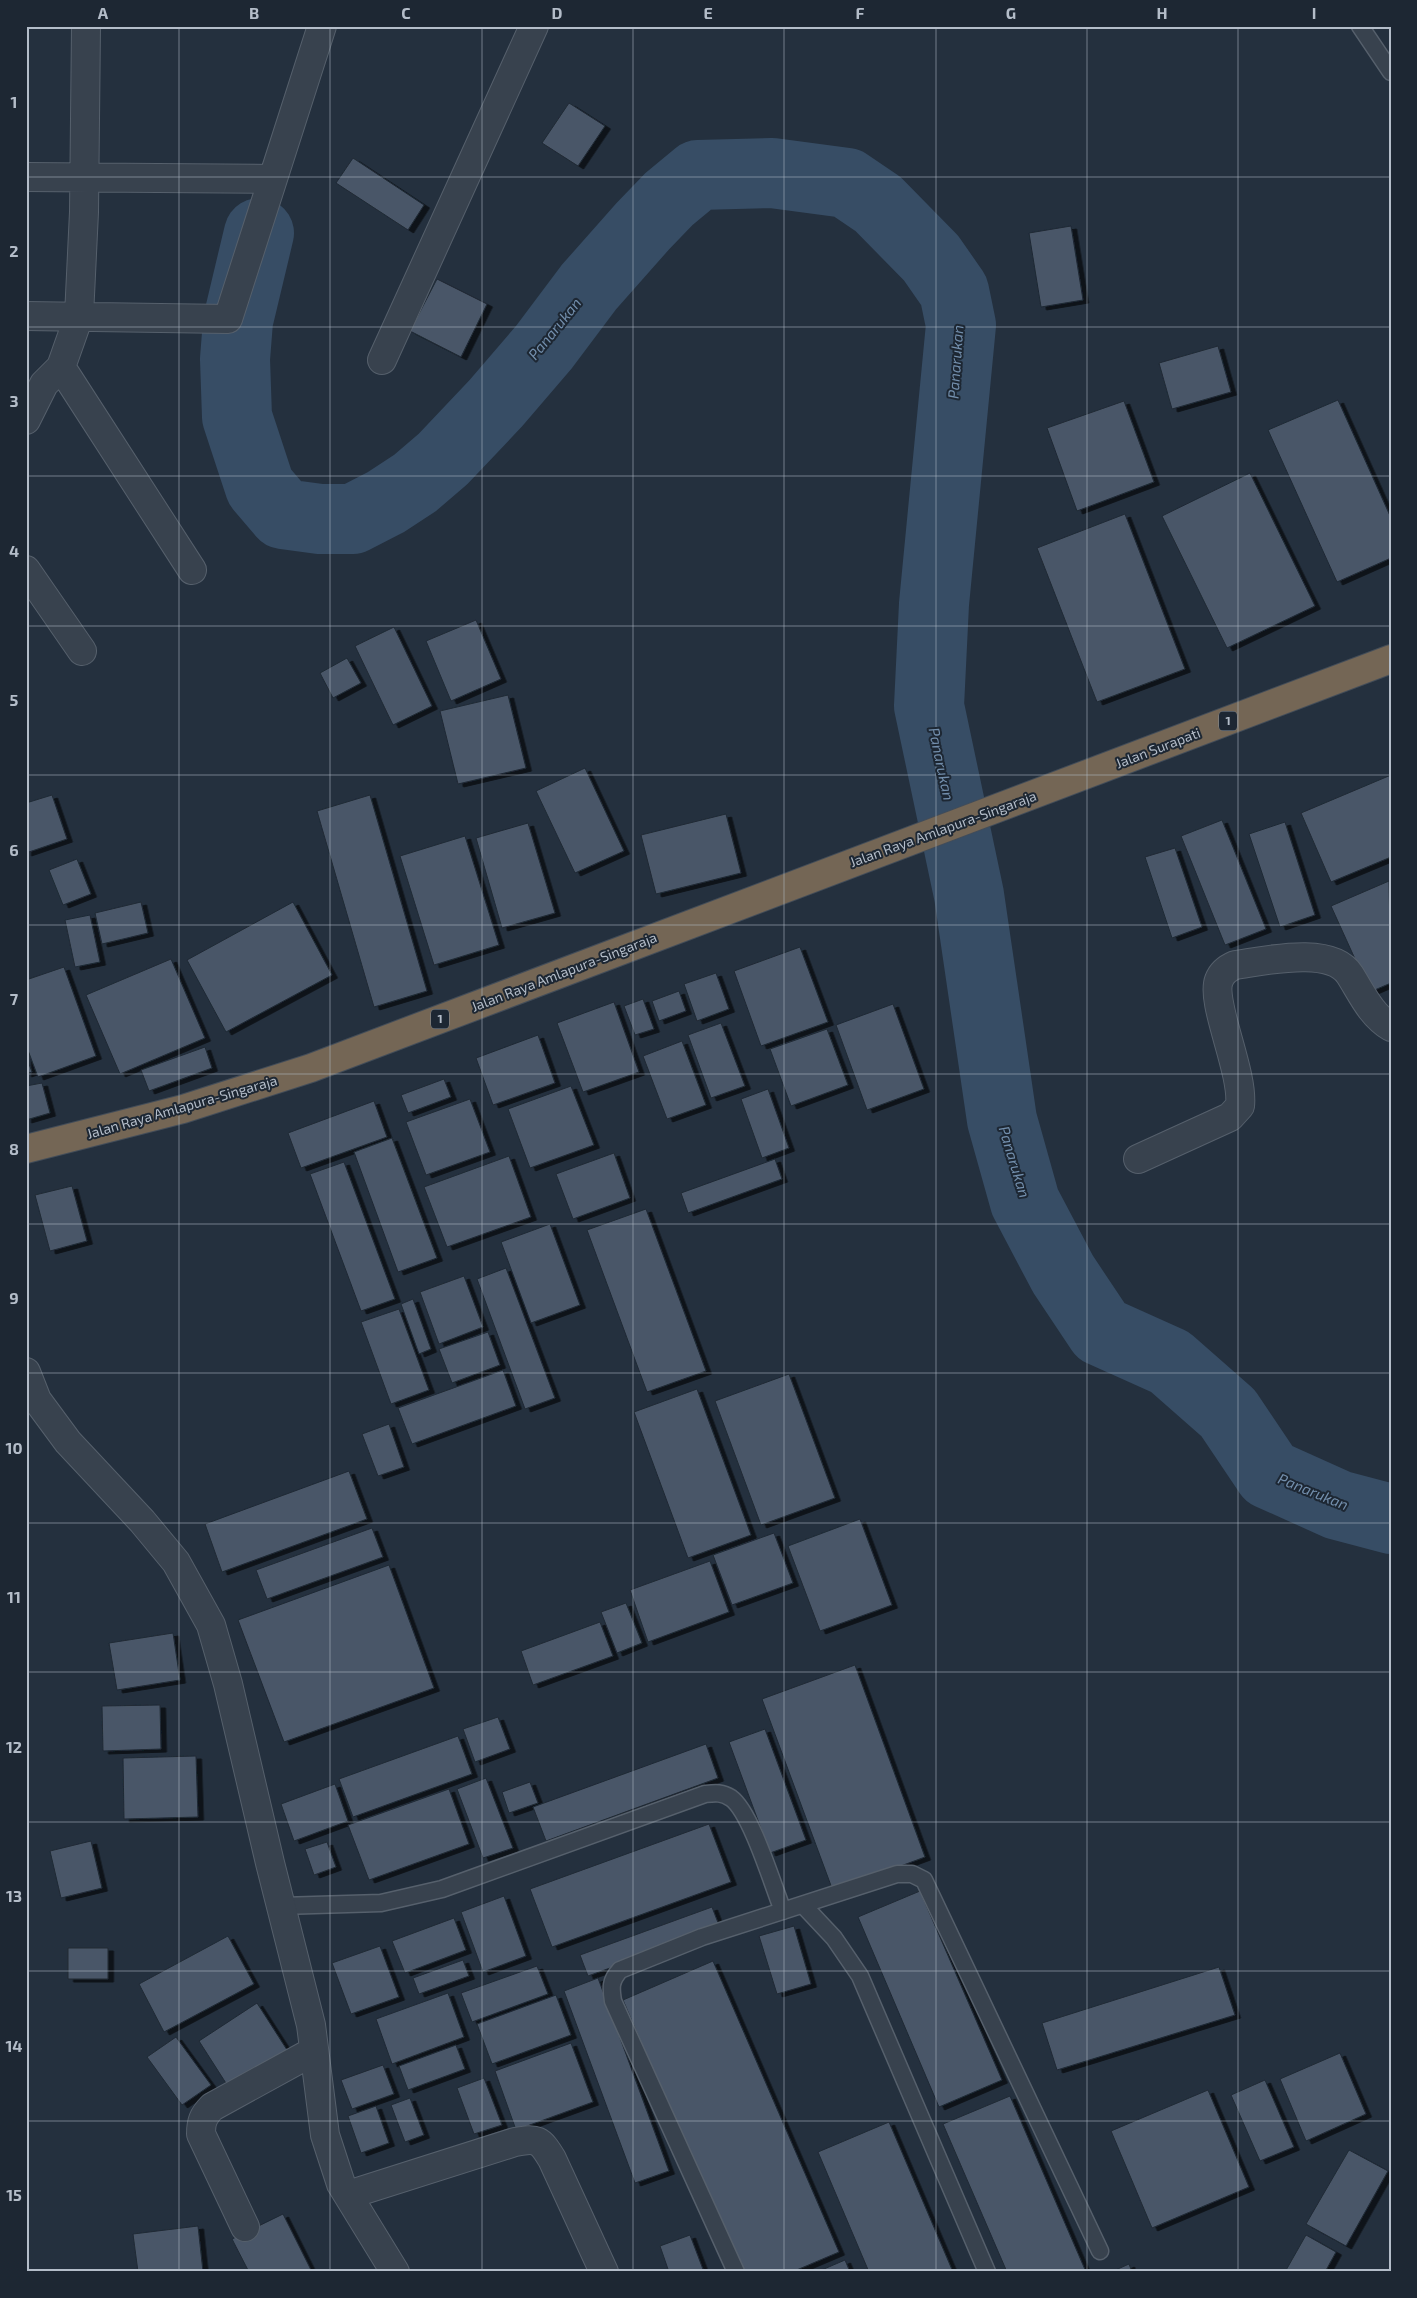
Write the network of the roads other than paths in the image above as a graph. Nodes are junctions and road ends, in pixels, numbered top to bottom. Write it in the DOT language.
graph roads {
  1 [pos="86,26"];
  2 [pos="322,26"];
  3 [pos="534,26"];
  4 [pos="1360,26"];
  5 [pos="1391,72"];
  6 [pos="26,177"];
  7 [pos="85,178"];
  8 [pos="272,179"];
  9 [pos="26,316"];
  10 [pos="79,316"];
  11 [pos="382,360"];
  12 [pos="61,367"];
  13 [pos="26,420"];
  14 [pos="26,570"];
  15 [pos="192,570"];
  16 [pos="82,651"];
  17 [pos="1391,659"];
  18 [pos="1066,784"];
  19 [pos="1391,1027"];
  20 [pos="26,1149"];
  21 [pos="1138,1159"];
  22 [pos="26,1372"];
  23 [pos="803,1905"];
  24 [pos="281,1906"];
  25 [pos="783,1911"];
  26 [pos="314,2051"];
  27 [pos="348,2195"];
  28 [pos="246,2227"];
  29 [pos="1100,2251"];
  30 [pos="394,2272"];
  31 [pos="604,2272"];
  32 [pos="736,2272"];
  33 [pos="987,2272"];
  1 -- 7 [label="street"];
  2 -- 8 [label="street"];
  3 -- 11 [label="street"];
  4 -- 5 [label="lane"];
  6 -- 7 [label="street"];
  7 -- 8 [label="street"];
  7 -- 10 [label="street"];
  8 -- 10 [label="street"];
  9 -- 10 [label="street"];
  10 -- 12 [label="street"];
  12 -- 13 [label="street"];
  12 -- 15 [label="street"];
  14 -- 16 [label="street"];
  17 -- 18 [label="highway, Jalan Surapati / 1"];
  18 -- 20 [label="highway, Jalan Raya Amlapura-Singaraja / 1"];
  19 -- 21 [label="street"];
  22 -- 24 [label="street"];
  23 -- 25 [label="lane"];
  23 -- 29 [label="lane"];
  23 -- 33 [label="lane"];
  24 -- 25 [label="lane"];
  24 -- 26 [label="street"];
  25 -- 32 [label="lane"];
  26 -- 27 [label="street"];
  26 -- 28 [label="street"];
  27 -- 30 [label="street"];
  27 -- 31 [label="street"];
}
